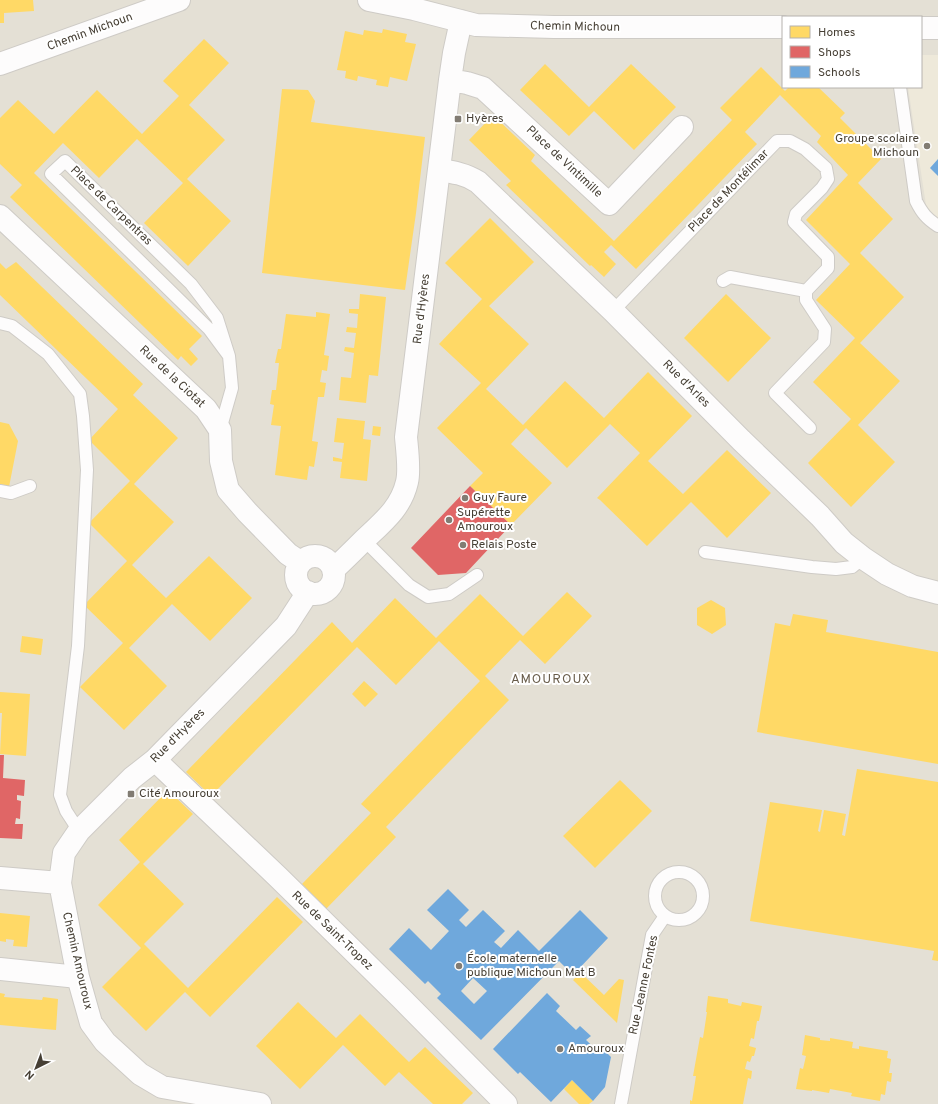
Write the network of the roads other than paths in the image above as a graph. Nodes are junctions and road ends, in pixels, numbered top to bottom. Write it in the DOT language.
graph roads {
  1 [pos="179,0"];
  2 [pos="369,0"];
  3 [pos="438,8"];
  4 [pos="461,21"];
  5 [pos="782,27"];
  6 [pos="922,28"];
  7 [pos="938,28"];
  8 [pos="0,64"];
  9 [pos="450,80"];
  10 [pos="900,88"];
  11 [pos="682,127"];
  12 [pos="439,170"];
  13 [pos="0,216"];
  14 [pos="938,226"];
  15 [pos="723,280"];
  16 [pos="806,291"];
  17 [pos="613,311"];
  18 [pos="0,323"];
  19 [pos="229,356"];
  20 [pos="810,428"];
  21 [pos="220,430"];
  22 [pos="30,486"];
  23 [pos="0,491"];
  24 [pos="364,540"];
  25 [pos="705,552"];
  26 [pos="863,558"];
  27 [pos="300,562"];
  28 [pos="333,570"];
  29 [pos="478,575"];
  30 [pos="308,592"];
  31 [pos="938,593"];
  32 [pos="155,760"];
  33 [pos="79,831"];
  34 [pos="0,878"];
  35 [pos="60,883"];
  36 [pos="665,916"];
  37 [pos="0,969"];
  38 [pos="78,977"];
  39 [pos="260,1104"];
  40 [pos="506,1104"];
  41 [pos="621,1104"];
  1 -- 8 [label="street, Chemin Michoun"];
  2 -- 3 [label="street, Chemin Michoun"];
  3 -- 4 [label="street, Chemin Michoun"];
  4 -- 5 [label="street, Chemin Michoun"];
  4 -- 9 [label="street, Rue d'Hyères"];
  6 -- 7 [label="street"];
  9 -- 11 [label="street, Place de Vintimille"];
  9 -- 12 [label="street, Rue d'Hyères"];
  10 -- 14 [label="lane"];
  12 -- 17 [label="street, Rue d'Arles"];
  12 -- 24 [label="street, Rue d'Hyères"];
  13 -- 21 [label="street, Rue de la Ciotat"];
  15 -- 16 [label="lane"];
  16 -- 17 [label="lane, Place de Montélimar"];
  16 -- 20 [label="lane"];
  17 -- 26 [label="street, Rue d'Arles"];
  18 -- 33 [label="lane"];
  19 -- 19 [label="lane, Place de Carpentras"];
  19 -- 21 [label="lane, Place de Carpentras"];
  21 -- 27 [label="street"];
  22 -- 23 [label="lane"];
  24 -- 28 [label="street, Rue d'Hyères"];
  24 -- 29 [label="lane"];
  25 -- 26 [label="lane"];
  26 -- 31 [label="street, Rue d'Arles"];
  27 -- 28 [label="street"];
  27 -- 30 [label="street"];
  28 -- 30 [label="street"];
  30 -- 32 [label="street, Rue d'Hyères"];
  32 -- 33 [label="street, Rue d'Hyères"];
  32 -- 40 [label="street, Rue de Saint-Tropez"];
  33 -- 35 [label="street, Rue d'Hyères"];
  34 -- 35 [label="street"];
  35 -- 38 [label="street, Chemin Amouroux"];
  36 -- 41 [label="lane, Rue Jeanne Fontes"];
  37 -- 38 [label="street"];
  38 -- 39 [label="street, Chemin Amouroux"];
}
